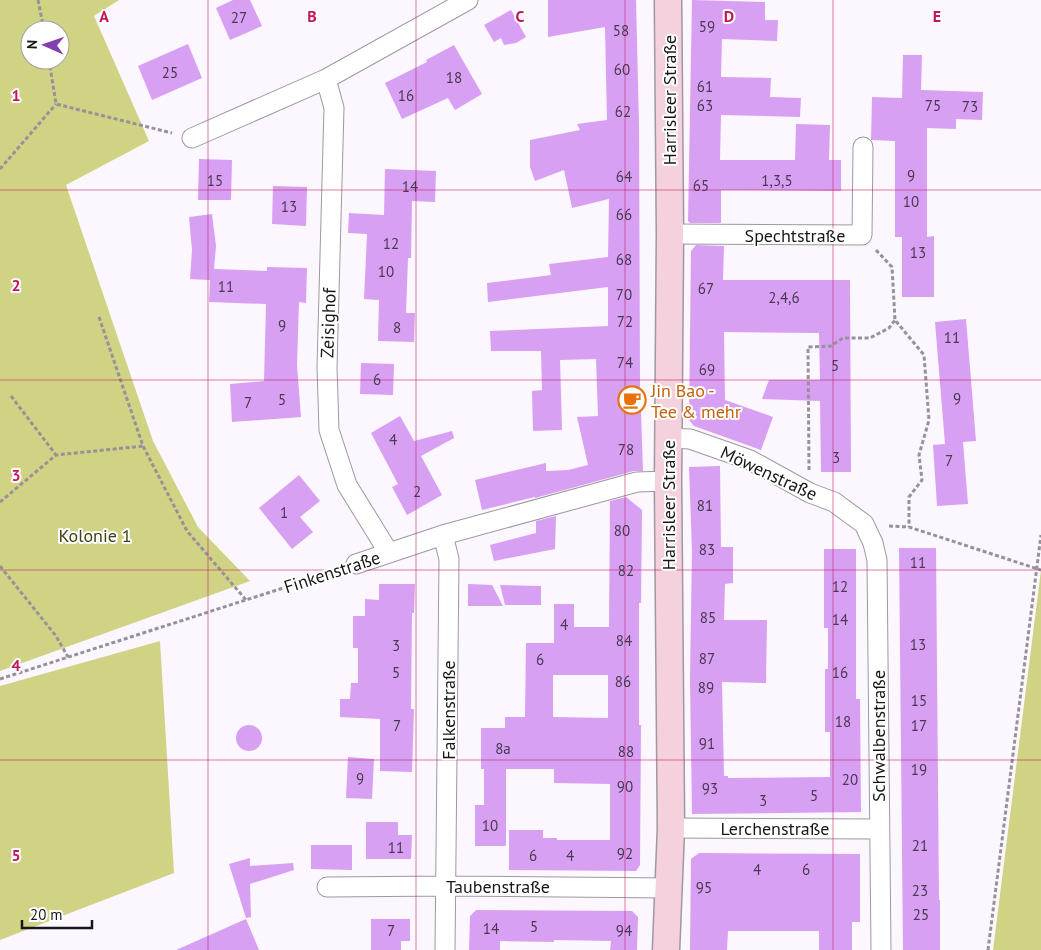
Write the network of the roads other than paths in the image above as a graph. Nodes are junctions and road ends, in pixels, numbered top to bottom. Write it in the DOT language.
graph roads {
  1 [pos="468,0"];
  2 [pos="668,0"];
  3 [pos="326,79"];
  4 [pos="192,138"];
  5 [pos="862,148"];
  6 [pos="670,234"];
  7 [pos="668,438"];
  8 [pos="668,481"];
  9 [pos="864,524"];
  10 [pos="443,535"];
  11 [pos="389,552"];
  12 [pos="356,564"];
  13 [pos="671,828"];
  14 [pos="879,829"];
  15 [pos="446,886"];
  16 [pos="327,887"];
  17 [pos="669,888"];
  18 [pos="445,950"];
  19 [pos="666,950"];
  20 [pos="881,950"];
  1 -- 3 [label="street"];
  2 -- 6 [label="main road, Harrisleer Straße"];
  3 -- 4 [label="street"];
  3 -- 11 [label="street, Zeisighof"];
  5 -- 6 [label="street, Spechtstraße"];
  6 -- 7 [label="main road, Harrisleer Straße"];
  7 -- 8 [label="main road, Harrisleer Straße"];
  7 -- 9 [label="street, Möwenstraße"];
  8 -- 10 [label="street, Finkenstraße"];
  8 -- 13 [label="main road, Harrisleer Straße"];
  9 -- 14 [label="street, Schwalbenstraße"];
  10 -- 11 [label="street, Finkenstraße"];
  10 -- 15 [label="street, Falkenstraße"];
  11 -- 12 [label="street, Finkenstraße"];
  13 -- 14 [label="street, Lerchenstraße"];
  13 -- 17 [label="main road, Harrisleer Straße"];
  14 -- 20 [label="street, Schwalbenstraße"];
  15 -- 16 [label="street, Taubenstraße"];
  15 -- 17 [label="street, Taubenstraße"];
  15 -- 18 [label="street, Falkenstraße"];
  17 -- 19 [label="main road, Harrisleer Straße"];
}
